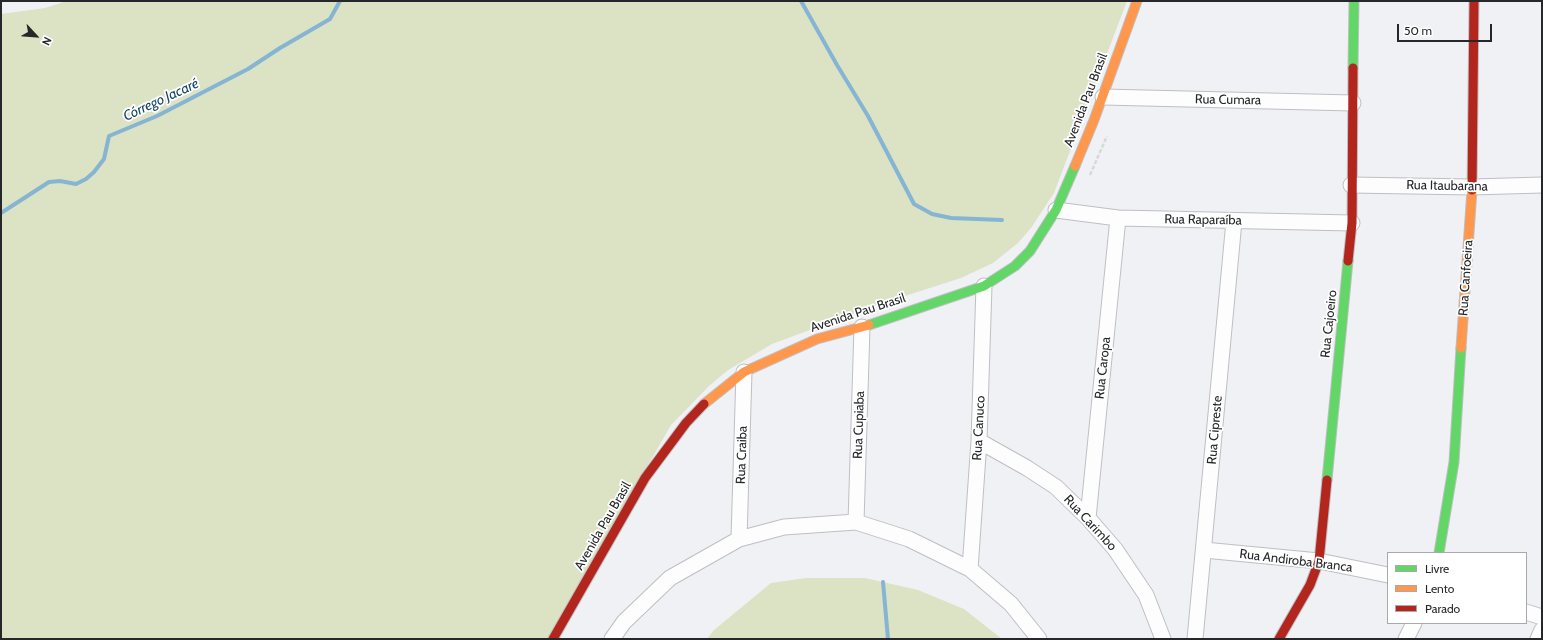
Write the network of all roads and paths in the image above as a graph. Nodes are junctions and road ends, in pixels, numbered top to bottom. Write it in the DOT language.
graph roads {
  1 [pos="1137,1"];
  2 [pos="1354,1"];
  3 [pos="1474,1"];
  4 [pos="1103,97"];
  5 [pos="1353,103"];
  6 [pos="1351,185"];
  7 [pos="1542,185"];
  8 [pos="1472,187"];
  9 [pos="1056,210"];
  10 [pos="1118,218"];
  11 [pos="1234,221"];
  12 [pos="1352,223"];
  13 [pos="984,286"];
  14 [pos="862,327"];
  15 [pos="744,372"];
  16 [pos="979,441"];
  17 [pos="1088,518"];
  18 [pos="856,522"];
  19 [pos="739,539"];
  20 [pos="1204,550"];
  21 [pos="1439,552"];
  22 [pos="1319,561"];
  23 [pos="970,569"];
  24 [pos="1387,575"];
  25 [pos="1527,612"];
  26 [pos="1542,617"];
  27 [pos="1414,624"];
  28 [pos="1542,630"];
  29 [pos="553,639"];
  30 [pos="612,639"];
  31 [pos="1039,639"];
  32 [pos="1163,639"];
  33 [pos="1195,639"];
  34 [pos="1279,639"];
  35 [pos="1406,639"];
  36 [pos="1538,639"];
  1 -- 4 [label="street, Avenida Pau Brasil"];
  2 -- 5 [label="street, Rua Cajoeiro"];
  3 -- 8 [label="street, Rua Canfoeira"];
  4 -- 5 [label="street, Rua Cumara"];
  4 -- 9 [label="street, Avenida Pau Brasil"];
  5 -- 6 [label="street, Rua Cajoeiro"];
  6 -- 8 [label="street, Rua Itaubarana"];
  6 -- 12 [label="street, Rua Cajoeiro"];
  7 -- 8 [label="street, Rua Itaubarana"];
  8 -- 21 [label="street, Rua Canfoeira"];
  9 -- 10 [label="street, Rua Raparaíba"];
  9 -- 13 [label="street, Avenida Pau Brasil"];
  10 -- 11 [label="street, Rua Raparaíba"];
  10 -- 17 [label="street, Rua Caropa"];
  11 -- 12 [label="street, Rua Raparaíba"];
  11 -- 20 [label="street, Rua Cipreste"];
  12 -- 22 [label="street, Rua Cajoeiro"];
  13 -- 14 [label="street, Avenida Pau Brasil"];
  13 -- 16 [label="street, Rua Canuco"];
  14 -- 15 [label="street, Avenida Pau Brasil"];
  14 -- 18 [label="street, Rua Cupiaba"];
  15 -- 19 [label="street, Rua Craiba"];
  15 -- 29 [label="street, Avenida Pau Brasil"];
  16 -- 17 [label="street, Rua Carimbo"];
  16 -- 23 [label="street, Rua Canuco"];
  17 -- 32 [label="street, Rua Carimbo"];
  18 -- 19 [label="street"];
  18 -- 23 [label="street"];
  19 -- 30 [label="street"];
  20 -- 22 [label="street, Rua Andiroba Branca"];
  20 -- 33 [label="street, Rua Cipreste"];
  22 -- 24 [label="street, Rua Andiroba Branca"];
  22 -- 34 [label="street, Rua Cajoeiro"];
  23 -- 31 [label="street"];
  25 -- 26 [label="street"];
  27 -- 35 [label="street"];
  28 -- 36 [label="street"];
}
